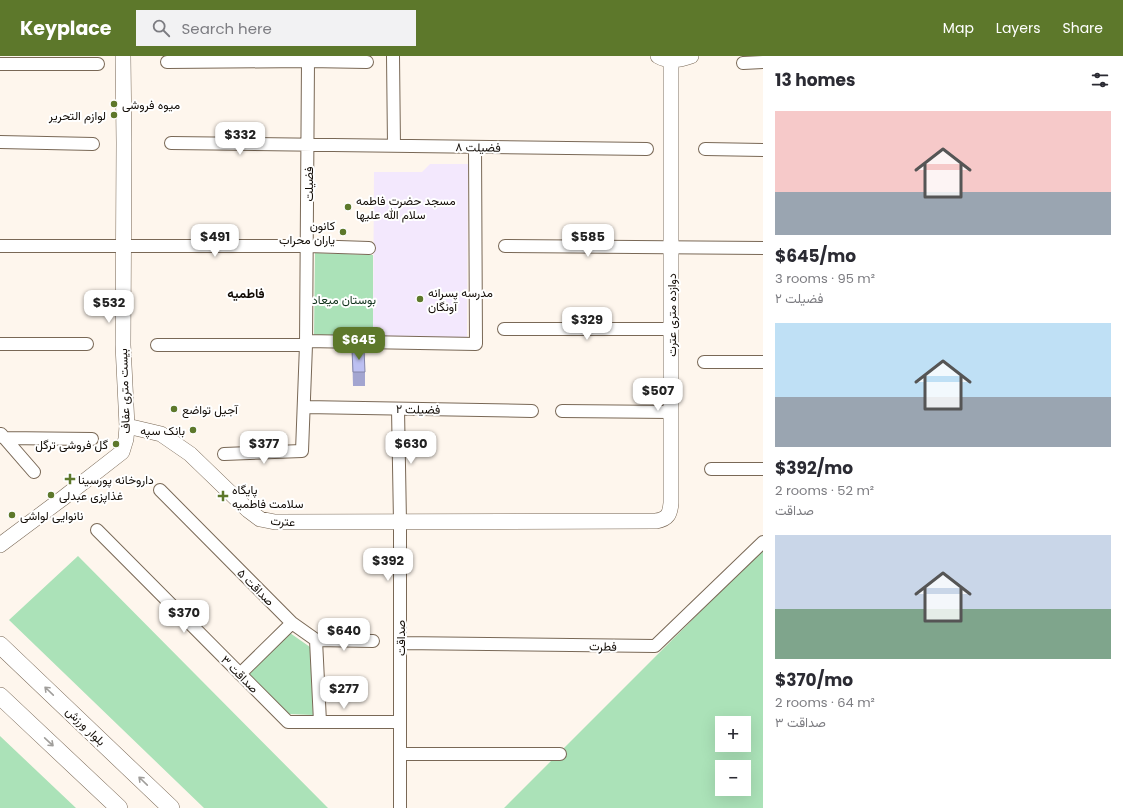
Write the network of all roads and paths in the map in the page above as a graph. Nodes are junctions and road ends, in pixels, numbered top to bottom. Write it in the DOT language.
graph roads {
  1 [pos="123,56"];
  2 [pos="394,56"];
  3 [pos="691,56"];
  4 [pos="664,58"];
  5 [pos="308,61"];
  6 [pos="166,62"];
  7 [pos="368,62"];
  8 [pos="763,62"];
  9 [pos="743,63"];
  10 [pos="0,64"];
  11 [pos="98,64"];
  12 [pos="0,142"];
  13 [pos="171,143"];
  14 [pos="94,144"];
  15 [pos="308,145"];
  16 [pos="394,146"];
  17 [pos="475,147"];
  18 [pos="647,149"];
  19 [pos="705,149"];
  20 [pos="763,150"];
  21 [pos="0,246"];
  22 [pos="123,246"];
  23 [pos="308,246"];
  24 [pos="505,246"];
  25 [pos="671,246"];
  26 [pos="369,248"];
  27 [pos="763,248"];
  28 [pos="504,329"];
  29 [pos="671,329"];
  30 [pos="306,343"];
  31 [pos="0,344"];
  32 [pos="87,344"];
  33 [pos="156,345"];
  34 [pos="704,362"];
  35 [pos="763,362"];
  36 [pos="305,407"];
  37 [pos="398,409"];
  38 [pos="532,411"];
  39 [pos="562,411"];
  40 [pos="671,412"];
  41 [pos="127,426"];
  42 [pos="2,436"];
  43 [pos="92,440"];
  44 [pos="224,454"];
  45 [pos="711,468"];
  46 [pos="763,469"];
  47 [pos="34,472"];
  48 [pos="160,490"];
  49 [pos="400,522"];
  50 [pos="97,530"];
  51 [pos="763,542"];
  52 [pos="0,544"];
  53 [pos="292,623"];
  54 [pos="316,640"];
  55 [pos="373,641"];
  56 [pos="400,643"];
  57 [pos="1,647"];
  58 [pos="240,674"];
  59 [pos="0,696"];
  60 [pos="320,722"];
  61 [pos="400,722"];
  62 [pos="400,754"];
  63 [pos="560,754"];
  64 [pos="119,808"];
  65 [pos="171,808"];
  66 [pos="400,808"];
  1 -- 22 [label="street, بیست متری عفاف"];
  2 -- 16 [label="street"];
  3 -- 4 [label="street"];
  4 -- 25 [label="street, دوازده متری عترت"];
  5 -- 6 [label="street"];
  5 -- 7 [label="street"];
  5 -- 15 [label="street, فضیلت"];
  8 -- 9 [label="street"];
  10 -- 11 [label="street"];
  12 -- 14 [label="street"];
  13 -- 15 [label="street, فضیلت ۸"];
  15 -- 16 [label="street, فضیلت ۸"];
  15 -- 23 [label="street, فضیلت"];
  16 -- 17 [label="street, فضیلت ۸"];
  17 -- 18 [label="street, فضیلت ۸"];
  17 -- 30 [label="street"];
  19 -- 20 [label="street"];
  21 -- 22 [label="street"];
  22 -- 23 [label="street"];
  22 -- 41 [label="street, بیست متری عفاف"];
  23 -- 26 [label="street"];
  23 -- 30 [label="street, فضیلت"];
  24 -- 25 [label="street"];
  25 -- 27 [label="street"];
  25 -- 29 [label="street, دوازده متری عترت"];
  28 -- 29 [label="street"];
  29 -- 40 [label="street, دوازده متری عترت"];
  30 -- 33 [label="street"];
  30 -- 36 [label="street, فضیلت"];
  31 -- 32 [label="street"];
  34 -- 35 [label="street"];
  36 -- 37 [label="street, فضیلت ۲"];
  36 -- 44 [label="street, فضیلت"];
  37 -- 38 [label="street, فضیلت ۲"];
  37 -- 49 [label="street"];
  39 -- 40 [label="street"];
  40 -- 49 [label="street, دوازده متری عترت"];
  41 -- 49 [label="street, عترت"];
  41 -- 52 [label="street, بیست متری عفاف"];
  42 -- 43 [label="street"];
  42 -- 47 [label="street"];
  45 -- 46 [label="street"];
  48 -- 53 [label="street, صداقت ۵"];
  49 -- 56 [label="street, صداقت"];
  50 -- 58 [label="street, صداقت ۳"];
  51 -- 56 [label="street, فطرت"];
  53 -- 54 [label="street, صداقت ۵"];
  53 -- 58 [label="street"];
  54 -- 55 [label="street"];
  54 -- 60 [label="street"];
  56 -- 61 [label="street, صداقت"];
  65 -- 57 [label="main road, بلوار ورزش, one-way"];
  58 -- 60 [label="street, صداقت ۳"];
  59 -- 64 [label="main road, one-way"];
  60 -- 61 [label="street, صداقت ۳"];
  61 -- 62 [label="street, صداقت"];
  62 -- 63 [label="street"];
  62 -- 66 [label="street, صداقت"];
}
